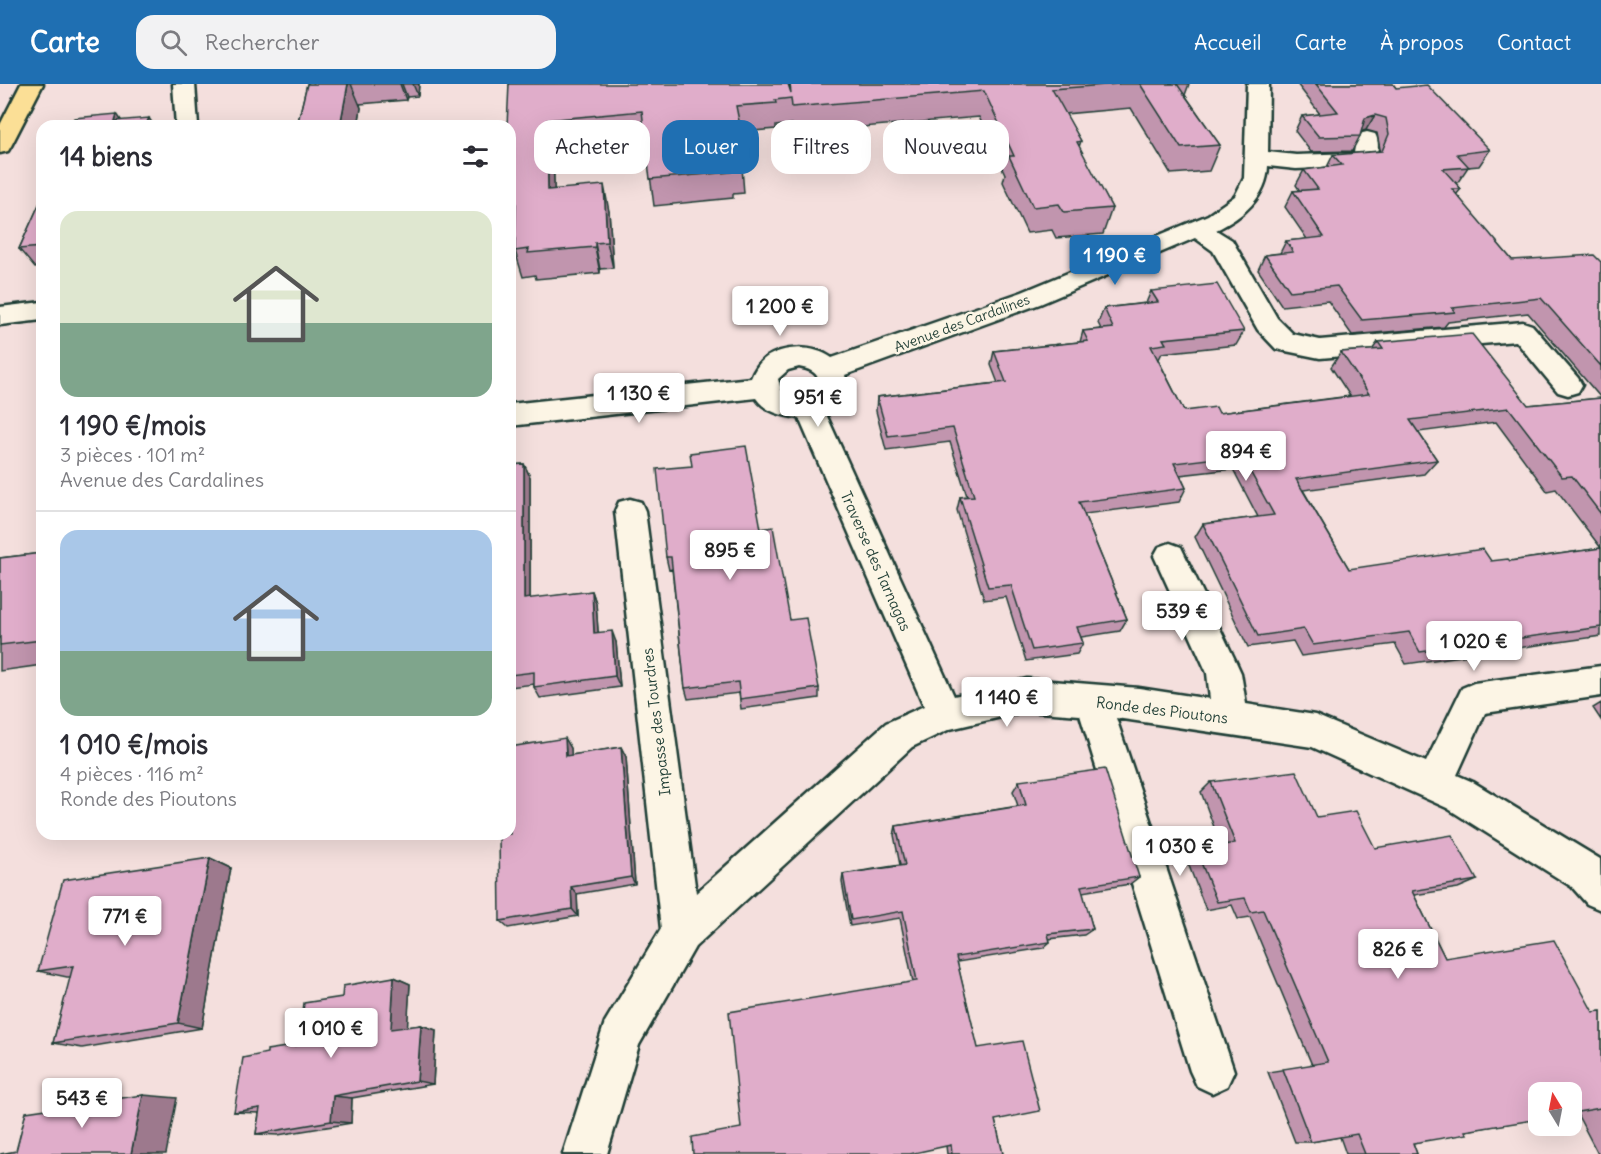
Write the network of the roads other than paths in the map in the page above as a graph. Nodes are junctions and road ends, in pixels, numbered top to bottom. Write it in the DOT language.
graph roads {
  1 [pos="32,84"];
  2 [pos="184,84"];
  3 [pos="1258,84"];
  4 [pos="187,120"];
  5 [pos="1367,139"];
  6 [pos="0,146"];
  7 [pos="1256,158"];
  8 [pos="1198,229"];
  9 [pos="36,311"];
  10 [pos="3,314"];
  11 [pos="1470,336"];
  12 [pos="1491,361"];
  13 [pos="829,370"];
  14 [pos="1568,385"];
  15 [pos="764,387"];
  16 [pos="808,407"];
  17 [pos="516,414"];
  18 [pos="630,511"];
  19 [pos="1170,556"];
  20 [pos="1601,681"];
  21 [pos="1093,700"];
  22 [pos="945,714"];
  23 [pos="1230,718"];
  24 [pos="1434,784"];
  25 [pos="1601,890"];
  26 [pos="681,933"];
  27 [pos="1212,1071"];
  28 [pos="585,1154"];
  1 -- 6 [label="main road"];
  2 -- 4 [label="street"];
  3 -- 7 [label="street, Avenue des Cardalines"];
  5 -- 7 [label="street"];
  7 -- 8 [label="street, Avenue des Cardalines"];
  8 -- 11 [label="street"];
  8 -- 13 [label="street, Avenue des Cardalines"];
  9 -- 10 [label="street"];
  11 -- 12 [label="street"];
  11 -- 14 [label="street"];
  13 -- 15 [label="street"];
  13 -- 16 [label="street"];
  15 -- 16 [label="street"];
  15 -- 17 [label="street"];
  16 -- 22 [label="street, Traverse des Tarnagas"];
  18 -- 26 [label="street, Impasse des Tourdres"];
  19 -- 23 [label="street"];
  20 -- 24 [label="street"];
  21 -- 22 [label="street, Ronde des Pioutons"];
  21 -- 23 [label="street, Ronde des Pioutons"];
  21 -- 27 [label="street"];
  22 -- 26 [label="street, Ronde des Pioutons"];
  23 -- 24 [label="street, Ronde des Pioutons"];
  24 -- 25 [label="street, Ronde des Pioutons"];
  26 -- 28 [label="street, Ronde des Pioutons"];
}
